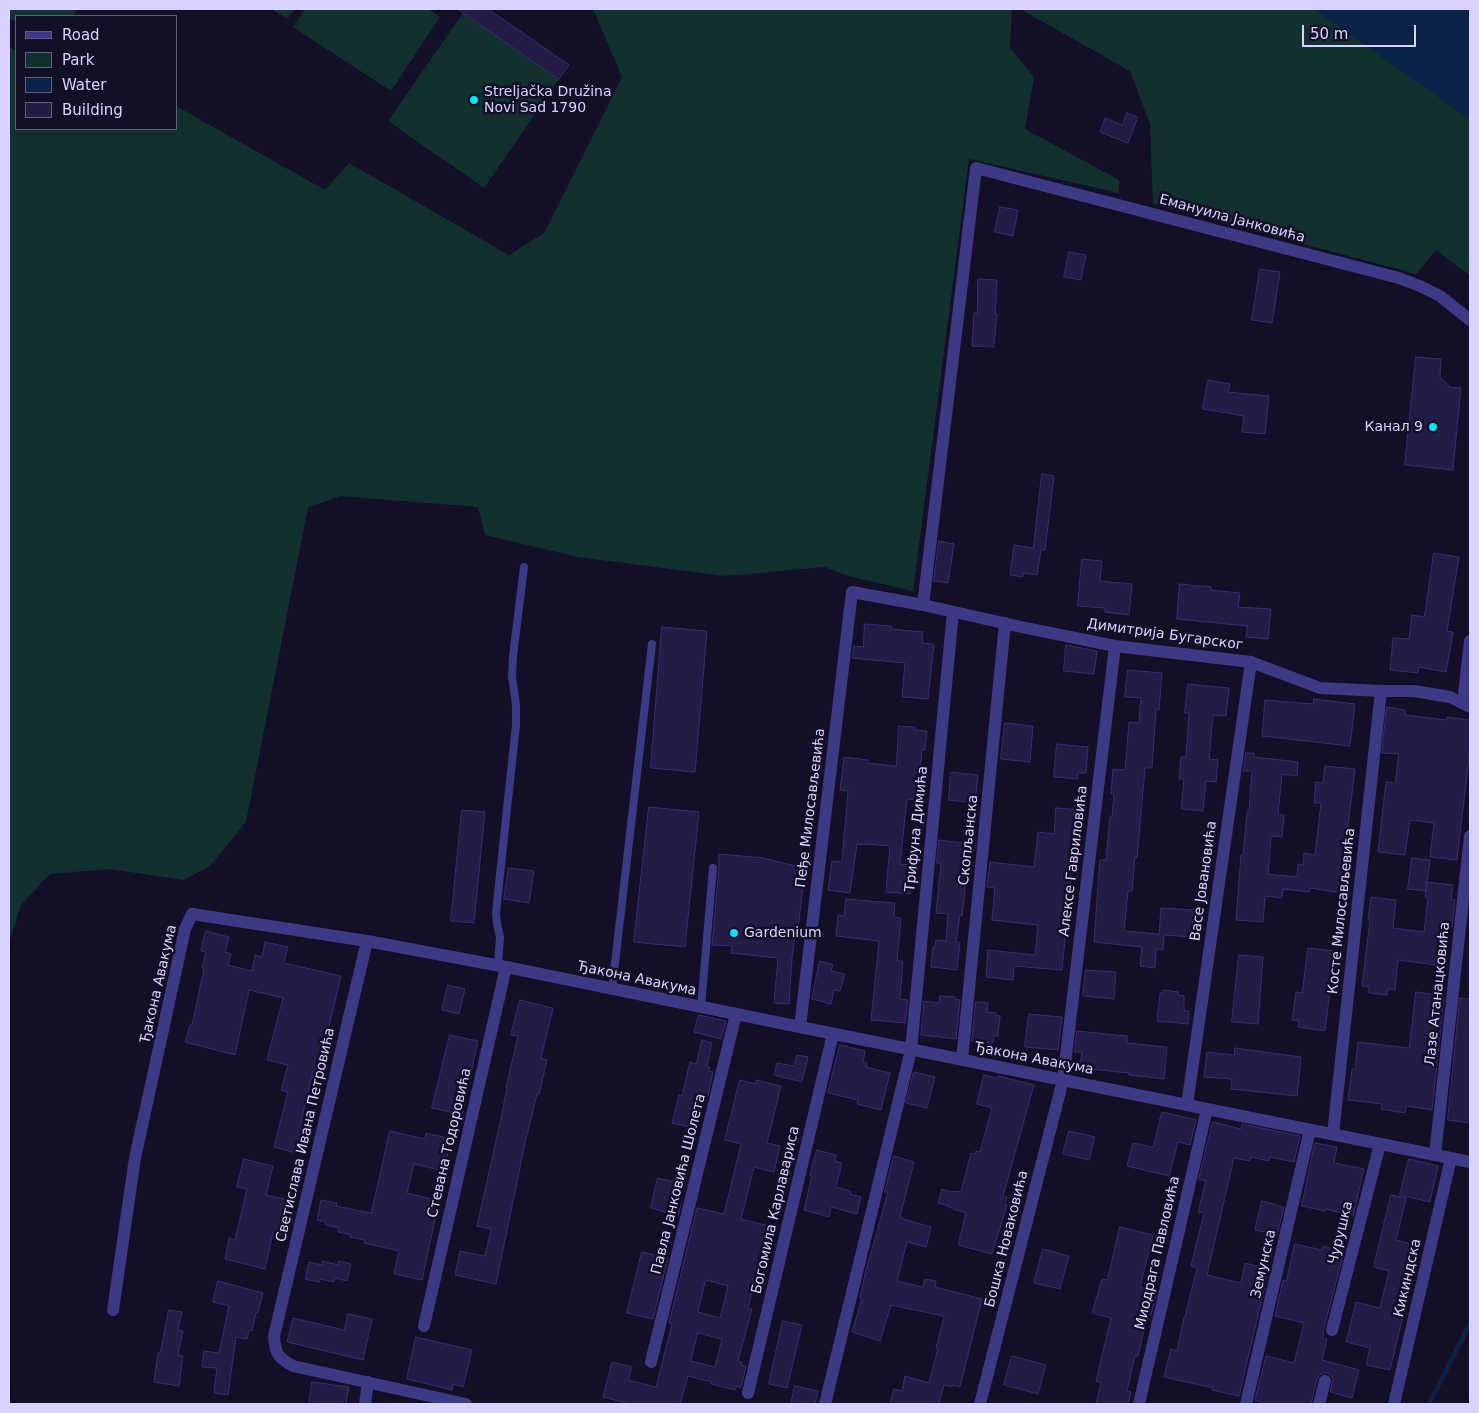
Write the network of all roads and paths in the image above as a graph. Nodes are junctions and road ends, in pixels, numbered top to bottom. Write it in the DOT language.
graph roads {
  1 [pos="1470,320"];
  2 [pos="524,567"];
  3 [pos="852,592"];
  4 [pos="923,605"];
  5 [pos="953,612"];
  6 [pos="1005,624"];
  7 [pos="1470,641"];
  8 [pos="652,644"];
  9 [pos="1115,646"];
  10 [pos="1251,662"];
  11 [pos="1381,691"];
  12 [pos="1467,705"];
  13 [pos="1470,836"];
  14 [pos="713,868"];
  15 [pos="367,941"];
  16 [pos="502,966"];
  17 [pos="612,989"];
  18 [pos="701,1007"];
  19 [pos="736,1014"];
  20 [pos="800,1028"];
  21 [pos="833,1034"];
  22 [pos="911,1050"];
  23 [pos="962,1060"];
  24 [pos="1063,1080"];
  25 [pos="1187,1105"];
  26 [pos="1207,1109"];
  27 [pos="1310,1130"];
  28 [pos="1333,1134"];
  29 [pos="1380,1144"];
  30 [pos="1435,1155"];
  31 [pos="1451,1158"];
  32 [pos="1470,1162"];
  33 [pos="113,1310"];
  34 [pos="424,1326"];
  35 [pos="1332,1330"];
  36 [pos="651,1362"];
  37 [pos="1325,1381"];
  38 [pos="368,1382"];
  39 [pos="748,1392"];
  40 [pos="365,1404"];
  41 [pos="466,1404"];
  42 [pos="825,1404"];
  43 [pos="980,1404"];
  44 [pos="1139,1404"];
  45 [pos="1246,1404"];
  46 [pos="1319,1404"];
  47 [pos="1394,1404"];
  1 -- 4 [label="street, Емануила Јанковића"];
  2 -- 16 [label="lane"];
  3 -- 4 [label="street, Димитрија Бугарског"];
  3 -- 20 [label="street, Пеђе Милосављевића"];
  4 -- 5 [label="street, Димитрија Бугарског"];
  5 -- 6 [label="street, Димитрија Бугарског"];
  5 -- 22 [label="street, Трифуна Димића"];
  6 -- 9 [label="street, Димитрија Бугарског"];
  6 -- 23 [label="street, Скопљанска"];
  7 -- 12 [label="street"];
  8 -- 17 [label="lane"];
  9 -- 10 [label="street, Димитрија Бугарског"];
  9 -- 24 [label="street, Алексе Гавриловића"];
  10 -- 11 [label="street, Димитрија Бугарског"];
  10 -- 25 [label="street, Васе Јовановића"];
  11 -- 12 [label="street, Димитрија Бугарског"];
  11 -- 28 [label="street, Косте Милосављевића"];
  13 -- 30 [label="street, Лазе Атанацковића"];
  14 -- 18 [label="lane"];
  15 -- 16 [label="street, Ђакона Авакума"];
  15 -- 33 [label="street, Ђакона Авакума"];
  15 -- 38 [label="street, Светислава Ивана Петровића"];
  16 -- 17 [label="street, Ђакона Авакума"];
  16 -- 34 [label="street, Стевана Тодоровића"];
  17 -- 18 [label="street, Ђакона Авакума"];
  18 -- 19 [label="street, Ђакона Авакума"];
  19 -- 20 [label="street, Ђакона Авакума"];
  19 -- 36 [label="street, Павла Јанковића Шолета"];
  20 -- 21 [label="street, Ђакона Авакума"];
  21 -- 22 [label="street, Ђакона Авакума"];
  21 -- 39 [label="street, Богомила Карлавариса"];
  22 -- 23 [label="street, Ђакона Авакума"];
  22 -- 42 [label="street, Трифуна Димића"];
  23 -- 24 [label="street, Ђакона Авакума"];
  24 -- 25 [label="street, Ђакона Авакума"];
  24 -- 43 [label="street, Бошка Новаковића"];
  25 -- 26 [label="street, Ђакона Авакума"];
  26 -- 27 [label="street, Ђакона Авакума"];
  26 -- 44 [label="street, Миодрага Павловића"];
  27 -- 28 [label="street, Ђакона Авакума"];
  27 -- 45 [label="street, Земунска"];
  28 -- 29 [label="street, Ђакона Авакума"];
  29 -- 30 [label="street, Ђакона Авакума"];
  29 -- 35 [label="street, Чурушка"];
  30 -- 31 [label="street, Ђакона Авакума"];
  31 -- 32 [label="street, Ђакона Авакума"];
  31 -- 47 [label="street, Кикиндска"];
  37 -- 46 [label="street"];
  38 -- 40 [label="street"];
  38 -- 41 [label="street"];
}
